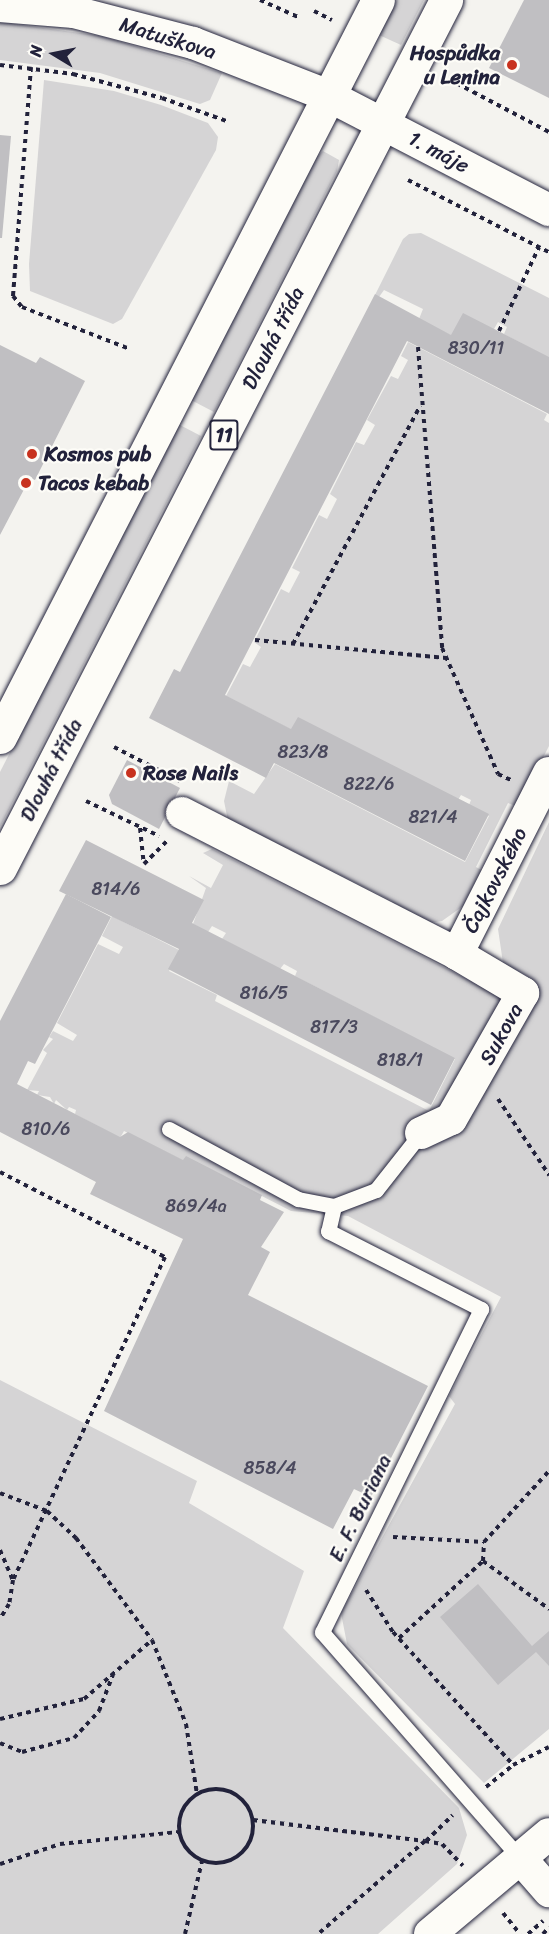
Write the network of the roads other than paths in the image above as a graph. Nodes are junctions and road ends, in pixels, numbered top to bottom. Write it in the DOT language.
graph roads {
  1 [pos="378,0"];
  2 [pos="446,0"];
  3 [pos="0,6"];
  4 [pos="329,96"];
  5 [pos="384,123"];
  6 [pos="549,210"];
  7 [pos="0,737"];
  8 [pos="544,783"];
  9 [pos="182,798"];
  10 [pos="0,868"];
  11 [pos="457,954"];
  12 [pos="169,1129"];
  13 [pos="421,1133"];
  14 [pos="334,1206"];
  15 [pos="549,1834"];
  16 [pos="521,1859"];
  17 [pos="549,1891"];
  18 [pos="430,1934"];
  1 -- 4 [label="main road"];
  2 -- 5 [label="main road, Dlouhá třída / 11"];
  3 -- 4 [label="street, Matuškova"];
  4 -- 5 [label="street, 1. máje"];
  4 -- 7 [label="main road"];
  5 -- 6 [label="street, 1. máje"];
  5 -- 10 [label="main road, Dlouhá třída / 11"];
  8 -- 11 [label="street, Čajkovského"];
  9 -- 11 [label="street, Sukova"];
  11 -- 13 [label="street, Sukova"];
  12 -- 14 [label="lane"];
  13 -- 14 [label="lane, Sukova"];
  14 -- 16 [label="lane, E. F. Buriana"];
  15 -- 16 [label="street"];
  16 -- 17 [label="street"];
  16 -- 18 [label="street"];
}
